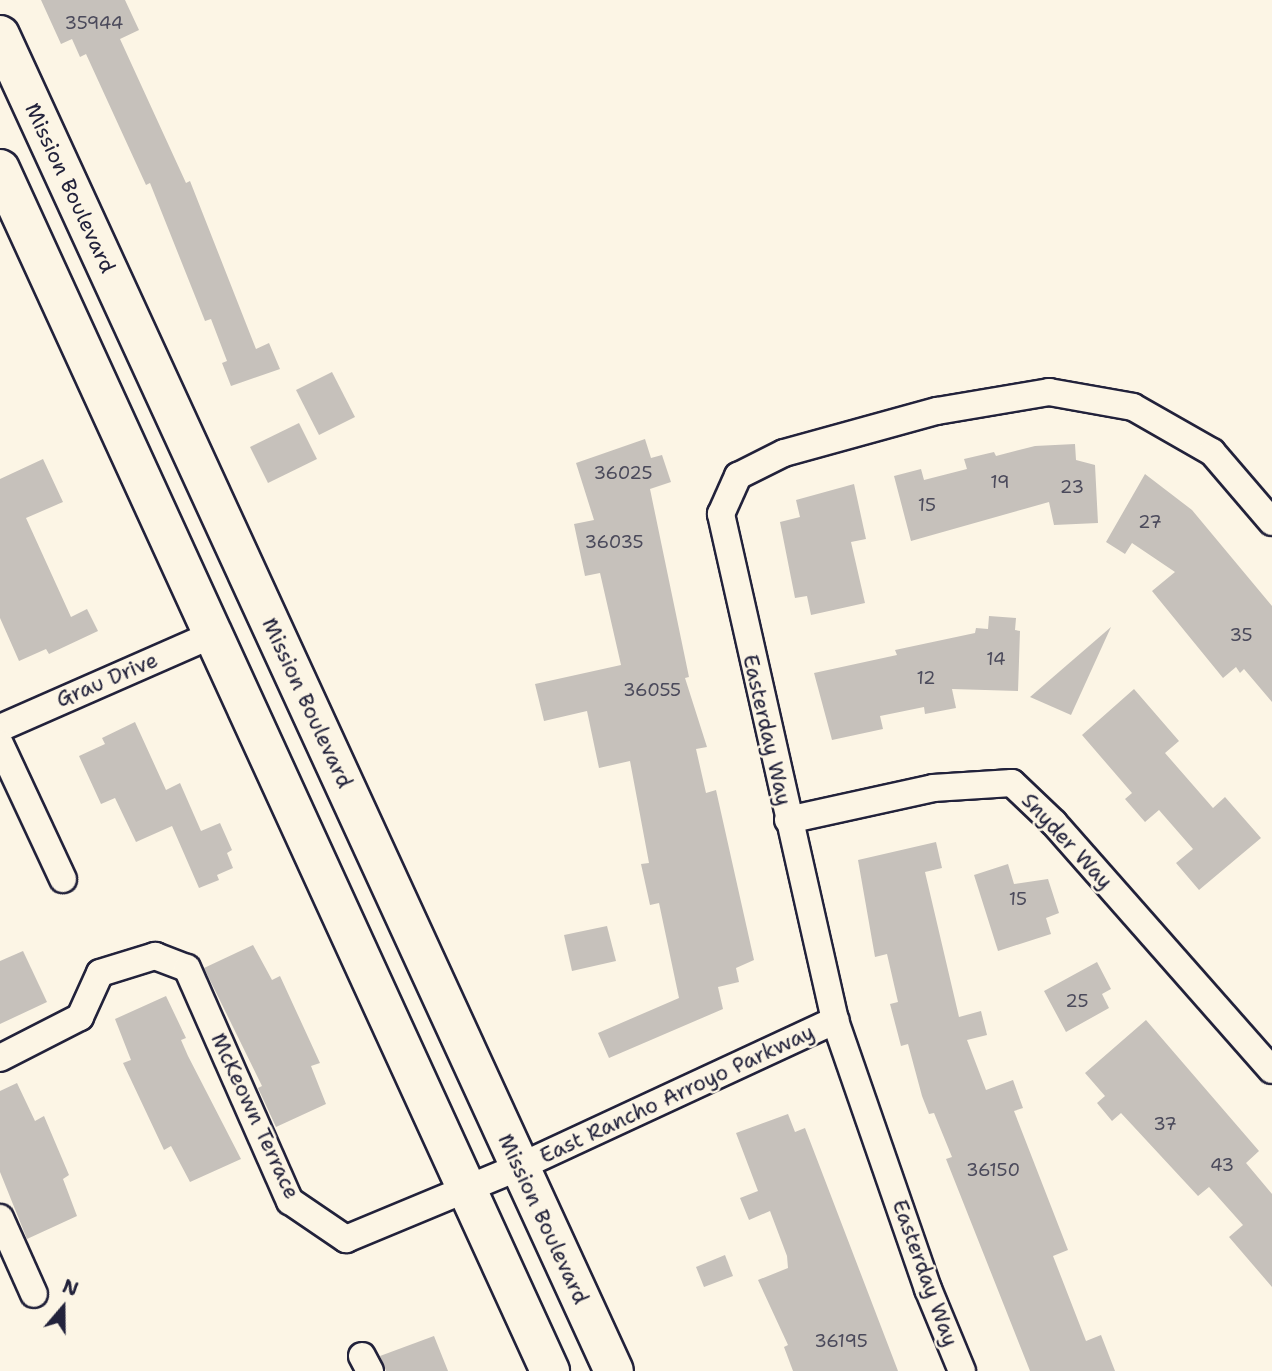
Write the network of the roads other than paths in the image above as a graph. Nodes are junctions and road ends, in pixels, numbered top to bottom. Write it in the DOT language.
graph roads {
  1 [pos="0,35"];
  2 [pos="0,169"];
  3 [pos="1272,522"];
  4 [pos="214,634"];
  5 [pos="0,728"];
  6 [pos="0,744"];
  7 [pos="788,820"];
  8 [pos="63,879"];
  9 [pos="835,1020"];
  10 [pos="0,1058"];
  11 [pos="1272,1070"];
  12 [pos="519,1167"];
  13 [pos="467,1190"];
  14 [pos="0,1218"];
  15 [pos="34,1294"];
  16 [pos="550,1371"];
  17 [pos="614,1371"];
  18 [pos="962,1371"];
  1 -- 12 [label="main road, Mission Boulevard"];
  2 -- 4 [label="main road"];
  3 -- 7 [label="street, Easterday Way"];
  4 -- 5 [label="street, Grau Drive"];
  4 -- 13 [label="main road"];
  6 -- 8 [label="street"];
  7 -- 9 [label="street, Easterday Way"];
  7 -- 11 [label="street, Snyder Way"];
  9 -- 12 [label="street, East Rancho Arroyo Parkway"];
  9 -- 18 [label="street, Easterday Way"];
  10 -- 13 [label="street, McKeown Terrace"];
  12 -- 13 [label="street, McKeown Terrace"];
  12 -- 17 [label="main road, Mission Boulevard"];
  13 -- 16 [label="main road"];
  14 -- 15 [label="street"];
}
